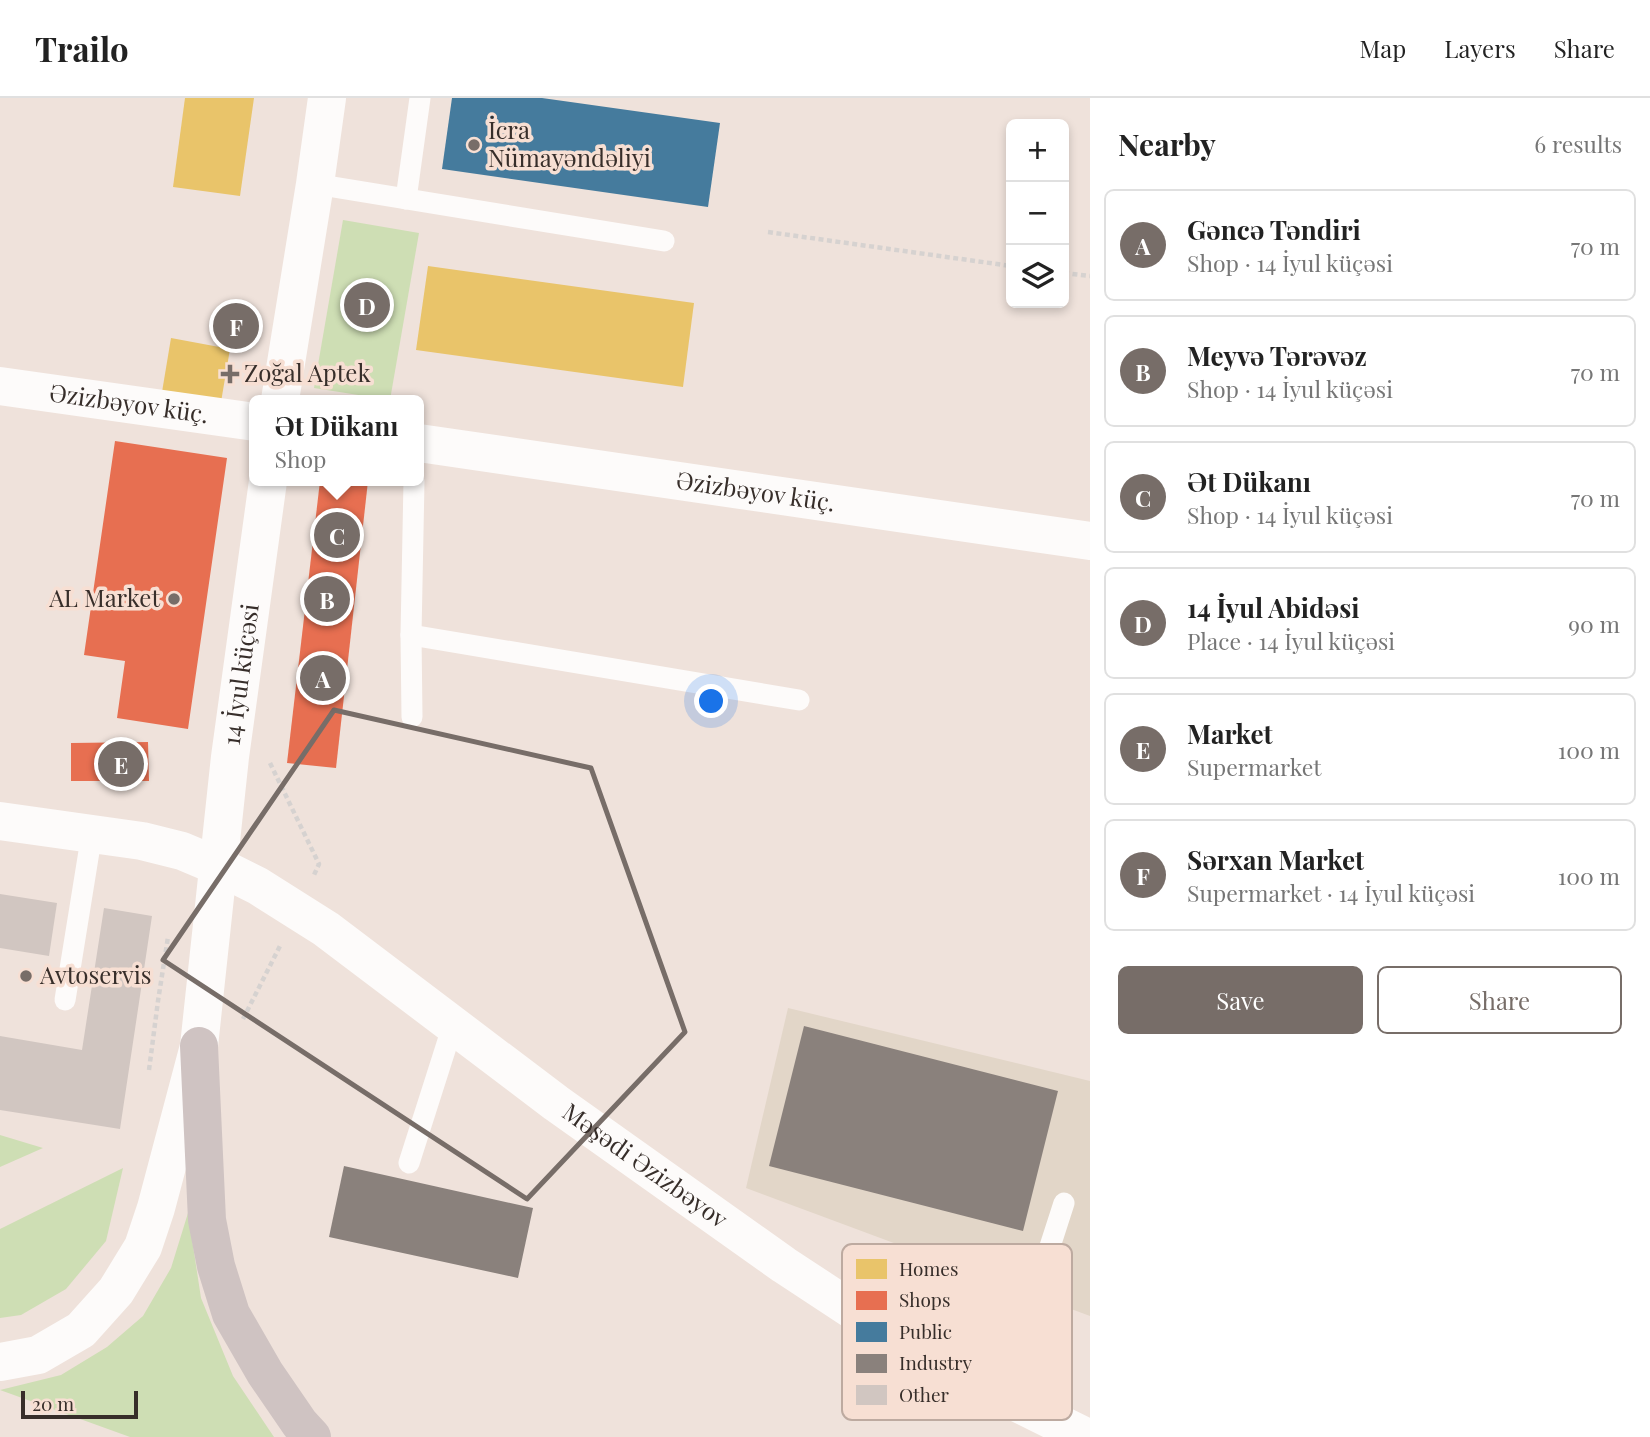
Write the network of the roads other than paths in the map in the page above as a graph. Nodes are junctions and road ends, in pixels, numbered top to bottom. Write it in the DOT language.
graph roads {
  1 [pos="327,98"];
  2 [pos="421,98"];
  3 [pos="316,184"];
  4 [pos="405,199"];
  5 [pos="664,241"];
  6 [pos="0,386"];
  7 [pos="281,395"];
  8 [pos="249,421"];
  9 [pos="424,444"];
  10 [pos="267,486"];
  11 [pos="414,486"];
  12 [pos="1090,541"];
  13 [pos="411,635"];
  14 [pos="799,700"];
  15 [pos="412,717"];
  16 [pos="0,821"];
  17 [pos="92,832"];
  18 [pos="220,867"];
  19 [pos="65,1000"];
  20 [pos="453,1026"];
  21 [pos="199,1046"];
  22 [pos="409,1163"];
  23 [pos="1064,1203"];
  24 [pos="1051,1244"];
  25 [pos="842,1303"];
  26 [pos="0,1362"];
  27 [pos="1052,1420"];
  28 [pos="312,1437"];
  29 [pos="1086,1437"];
  1 -- 3 [label="street"];
  2 -- 4 [label="lane"];
  3 -- 4 [label="lane"];
  3 -- 7 [label="street"];
  4 -- 5 [label="lane"];
  6 -- 8 [label="street, Əzizbəyov küç."];
  9 -- 12 [label="street, Əzizbəyov küç."];
  10 -- 18 [label="street, 14 İyul küçəsi"];
  11 -- 13 [label="lane"];
  13 -- 14 [label="lane"];
  13 -- 15 [label="lane"];
  16 -- 17 [label="street, Məşədi Əzizbəyov"];
  17 -- 18 [label="street, Məşədi Əzizbəyov"];
  17 -- 19 [label="lane"];
  18 -- 20 [label="street, Məşədi Əzizbəyov"];
  18 -- 21 [label="street, 14 İyul küçəsi"];
  20 -- 22 [label="lane"];
  20 -- 25 [label="street, Məşədi Əzizbəyov"];
  21 -- 26 [label="street, 14 İyul küçəsi"];
  21 -- 28 [label="highway"];
  23 -- 24 [label="lane"];
  27 -- 29 [label="street, Məşədi Əzizbəyov"];
}
